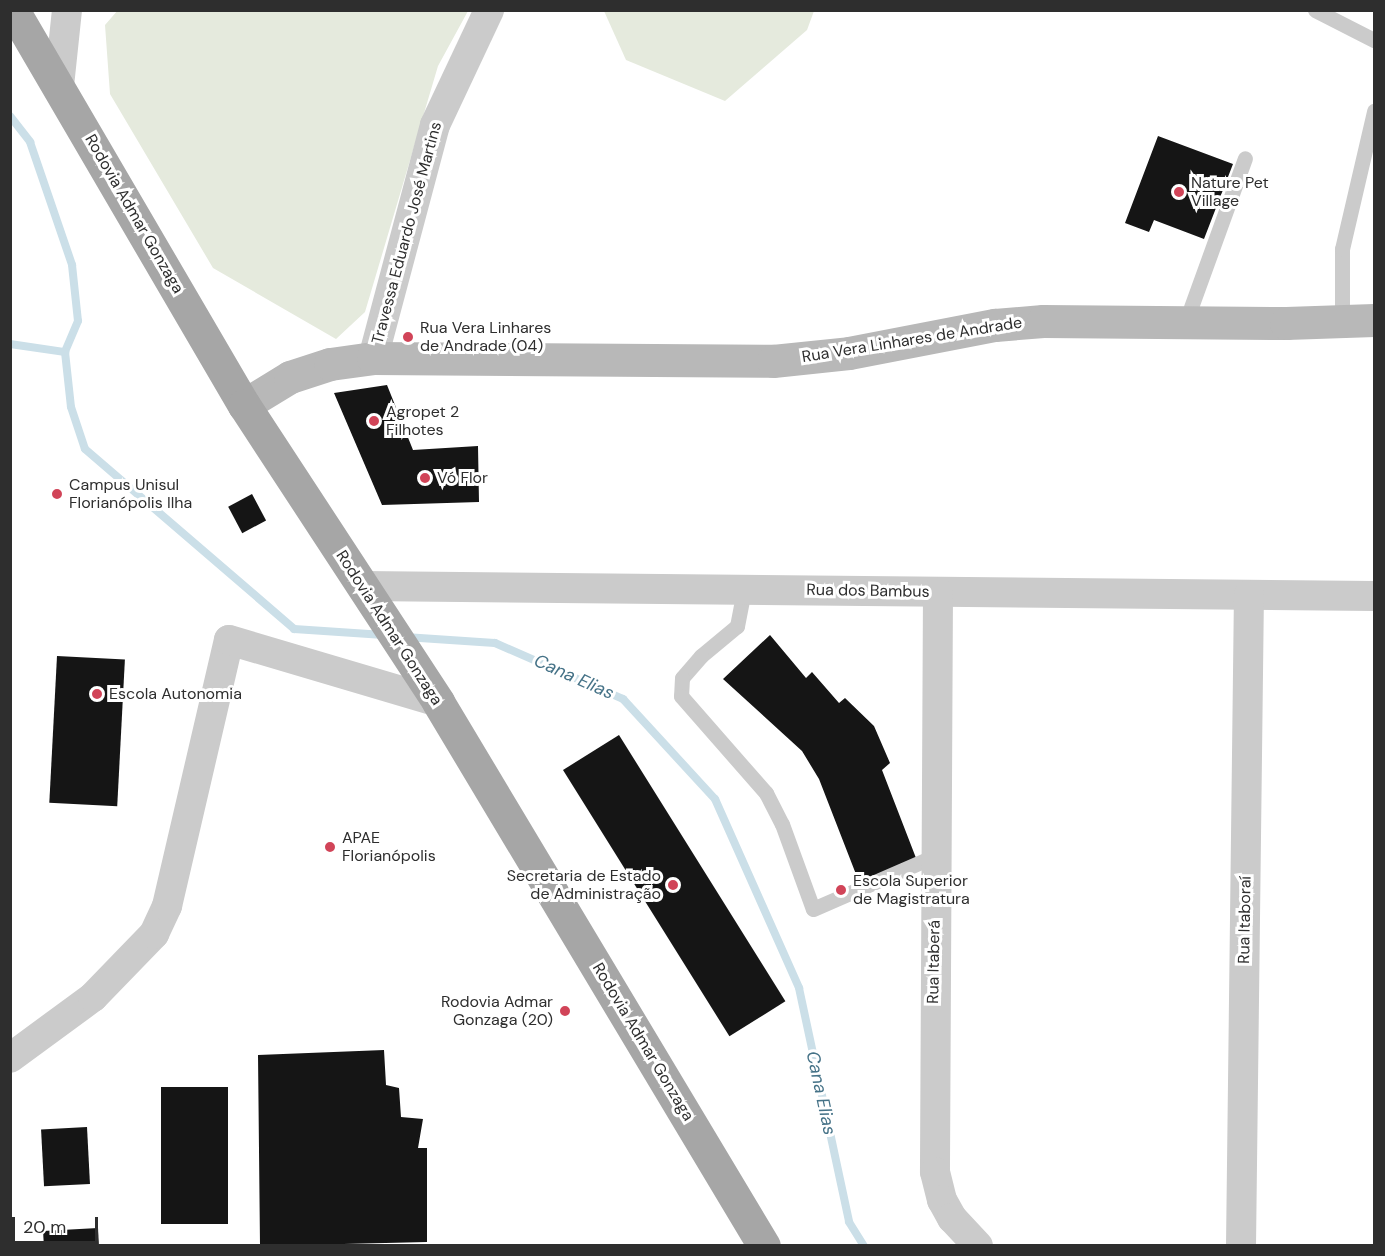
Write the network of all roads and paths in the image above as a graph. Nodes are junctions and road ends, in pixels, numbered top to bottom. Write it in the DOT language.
graph roads {
  1 [pos="14,10"];
  2 [pos="67,10"];
  3 [pos="489,10"];
  4 [pos="1315,10"];
  5 [pos="1374,40"];
  6 [pos="59,86"];
  7 [pos="1374,111"];
  8 [pos="1245,158"];
  9 [pos="1374,320"];
  10 [pos="1186,321"];
  11 [pos="1342,323"];
  12 [pos="373,358"];
  13 [pos="244,405"];
  14 [pos="362,586"];
  15 [pos="744,590"];
  16 [pos="938,592"];
  17 [pos="1249,595"];
  18 [pos="1374,596"];
  19 [pos="438,702"];
  20 [pos="935,856"];
  21 [pos="10,1058"];
  22 [pos="764,1245"];
  23 [pos="978,1245"];
  24 [pos="1241,1245"];
  1 -- 6 [label="main road, Rodovia Admar Gonzaga"];
  2 -- 6 [label="street"];
  3 -- 12 [label="street, Travessa Eduardo José Martins"];
  4 -- 5 [label="lane"];
  6 -- 13 [label="main road, Rodovia Admar Gonzaga"];
  7 -- 11 [label="lane"];
  8 -- 10 [label="lane"];
  9 -- 11 [label="main road, Rua Vera Linhares de Andrade"];
  10 -- 11 [label="main road, Rua Vera Linhares de Andrade"];
  10 -- 12 [label="main road, Rua Vera Linhares de Andrade"];
  12 -- 13 [label="main road, Rua Vera Linhares de Andrade"];
  13 -- 14 [label="main road, Rodovia Admar Gonzaga"];
  14 -- 15 [label="street, Rua dos Bambus"];
  14 -- 19 [label="main road, Rodovia Admar Gonzaga"];
  15 -- 16 [label="street, Rua dos Bambus"];
  15 -- 20 [label="lane"];
  16 -- 17 [label="street, Rua dos Bambus"];
  16 -- 20 [label="street, Rua Itaberá"];
  17 -- 18 [label="street, Rua dos Bambus"];
  17 -- 24 [label="street, Rua Itaboraí"];
  19 -- 21 [label="street"];
  19 -- 22 [label="main road, Rodovia Admar Gonzaga"];
  20 -- 23 [label="street, Rua Itaberá"];
}
